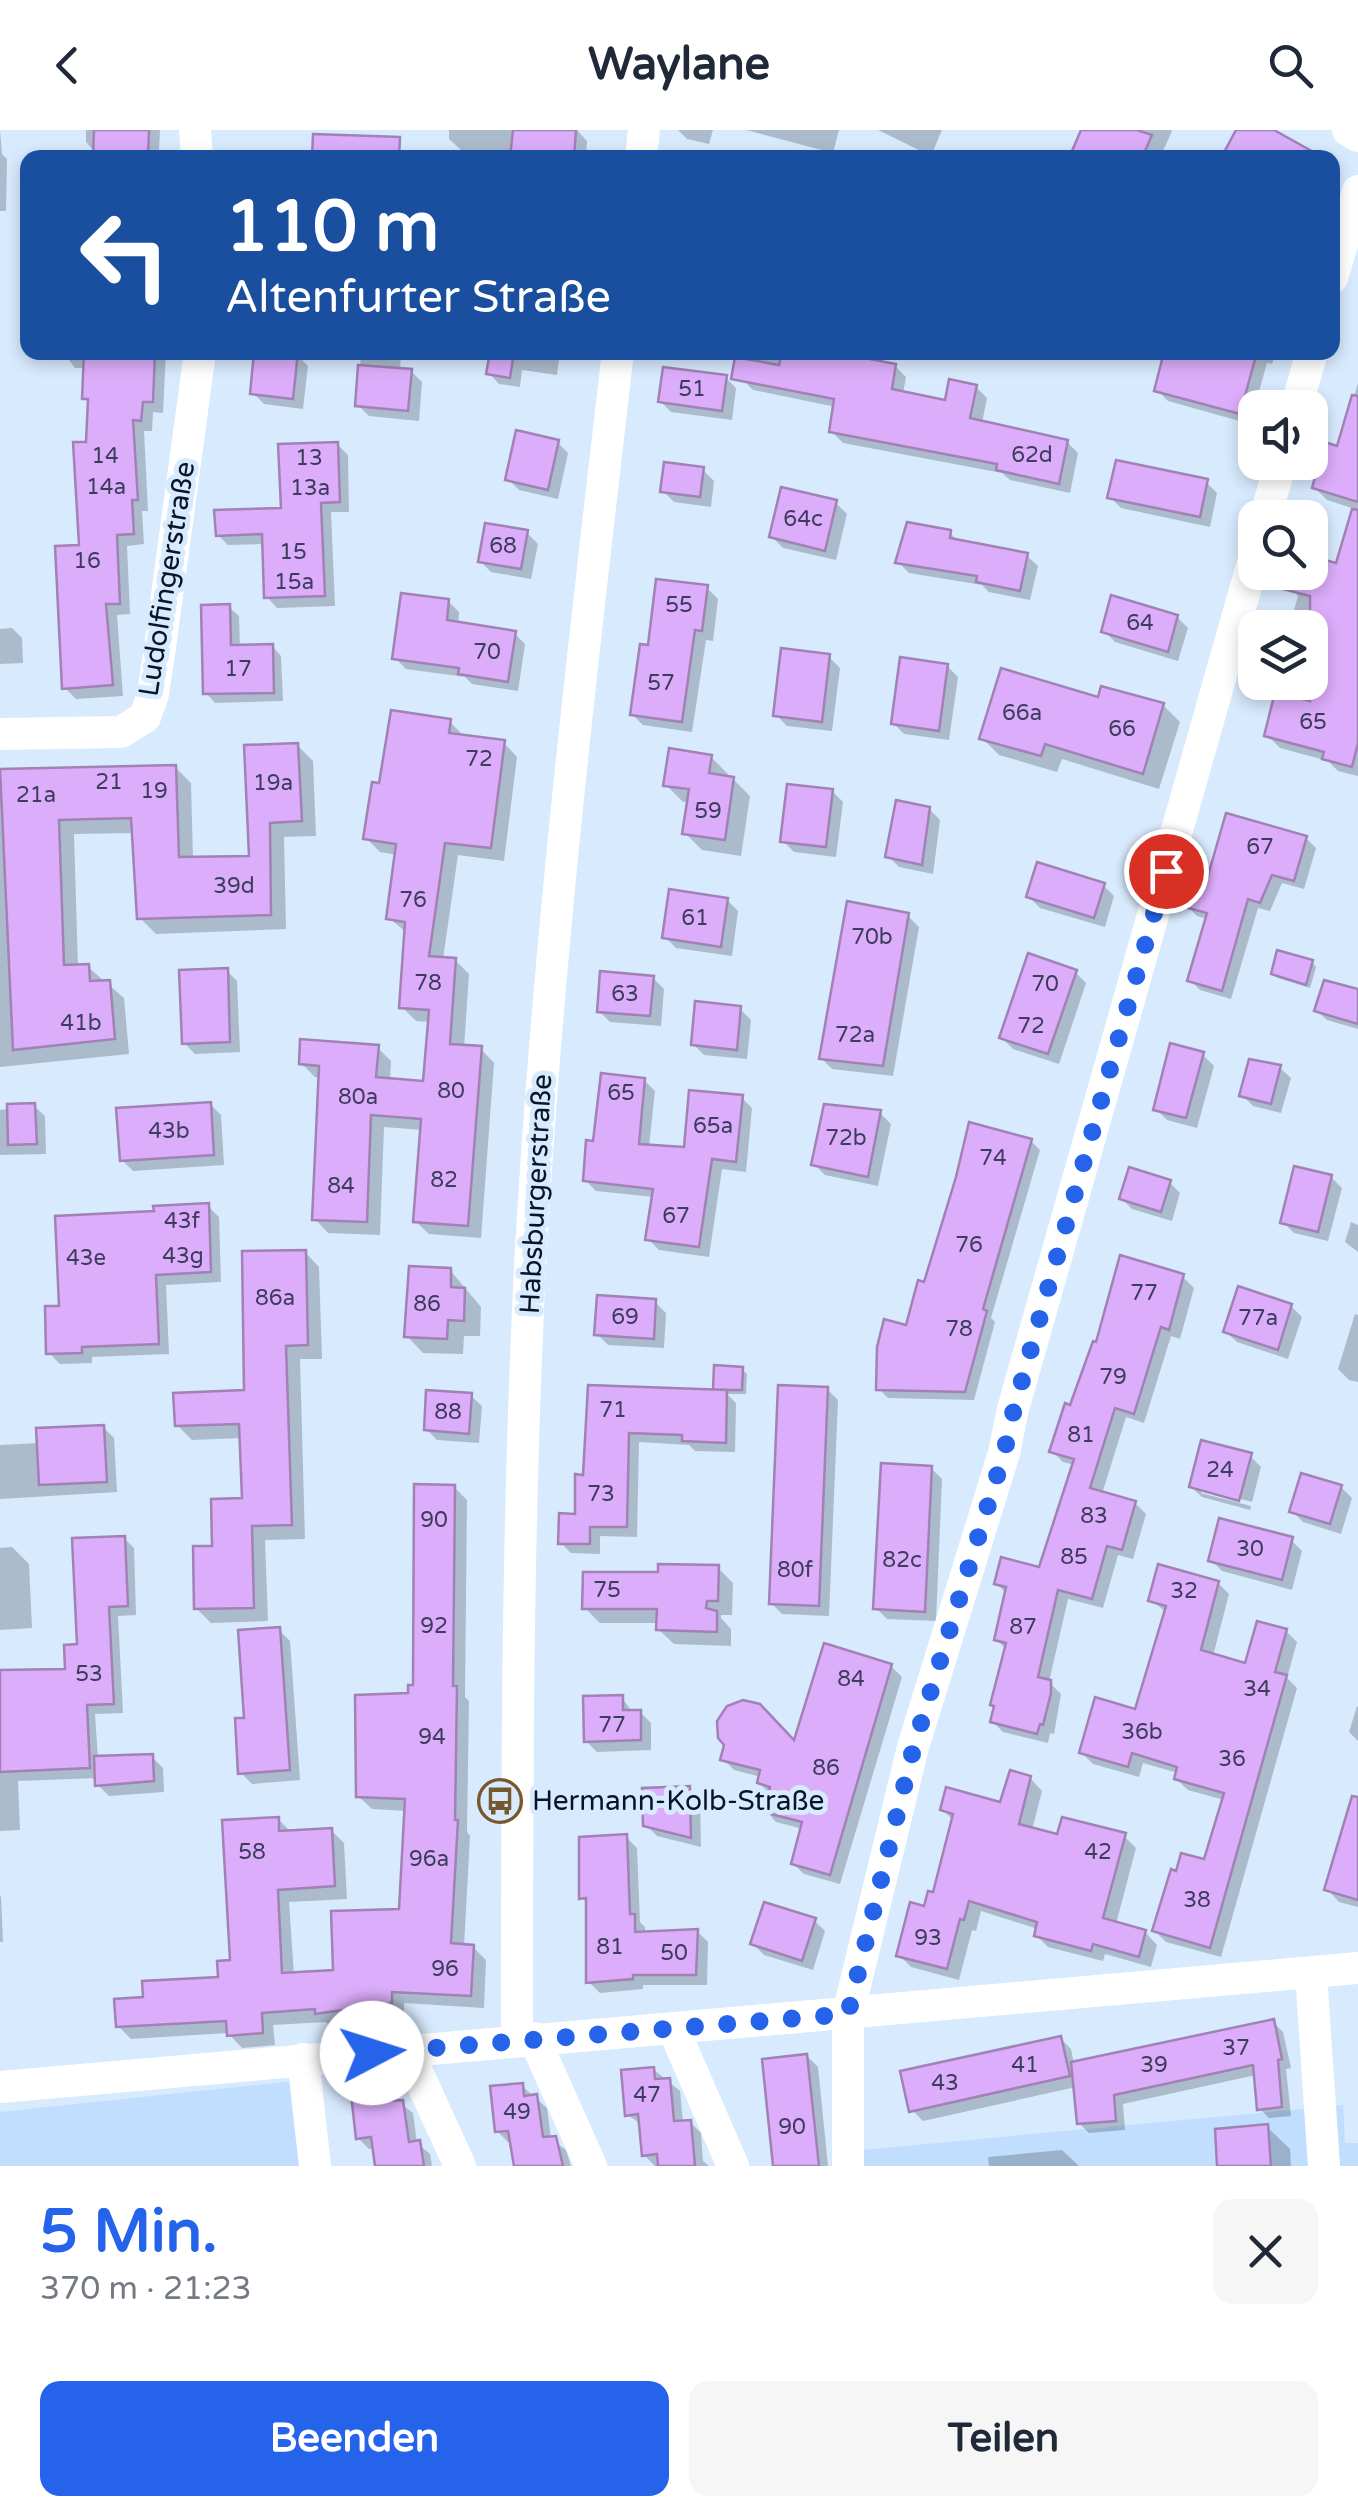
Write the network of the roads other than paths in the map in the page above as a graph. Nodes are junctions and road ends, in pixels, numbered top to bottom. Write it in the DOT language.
graph roads {
  1 [pos="1348,130"];
  2 [pos="1358,136"];
  3 [pos="1358,191"];
  4 [pos="1340,251"];
  5 [pos="199,360"];
  6 [pos="617,360"];
  7 [pos="1310,360"];
  8 [pos="1301,390"];
  9 [pos="1245,590"];
  10 [pos="0,734"];
  11 [pos="1358,1968"];
  12 [pos="1311,1974"];
  13 [pos="848,2014"];
  14 [pos="672,2028"];
  15 [pos="525,2039"];
  16 [pos="407,2050"];
  17 [pos="303,2060"];
  18 [pos="0,2087"];
  19 [pos="316,2166"];
  20 [pos="460,2166"];
  21 [pos="591,2166"];
  22 [pos="732,2166"];
  23 [pos="848,2166"];
  24 [pos="1324,2166"];
  1 -- 2 [label="street"];
  3 -- 4 [label="street"];
  5 -- 10 [label="street, Ludolfingerstraße"];
  6 -- 15 [label="street, Habsburgerstraße"];
  7 -- 8 [label="street"];
  9 -- 13 [label="street"];
  11 -- 12 [label="street"];
  12 -- 13 [label="street"];
  12 -- 24 [label="street"];
  13 -- 14 [label="street"];
  13 -- 23 [label="street"];
  14 -- 15 [label="street"];
  14 -- 22 [label="street"];
  15 -- 16 [label="street"];
  15 -- 21 [label="street"];
  16 -- 17 [label="street"];
  16 -- 20 [label="street"];
  17 -- 18 [label="street"];
  17 -- 19 [label="street"];
}
